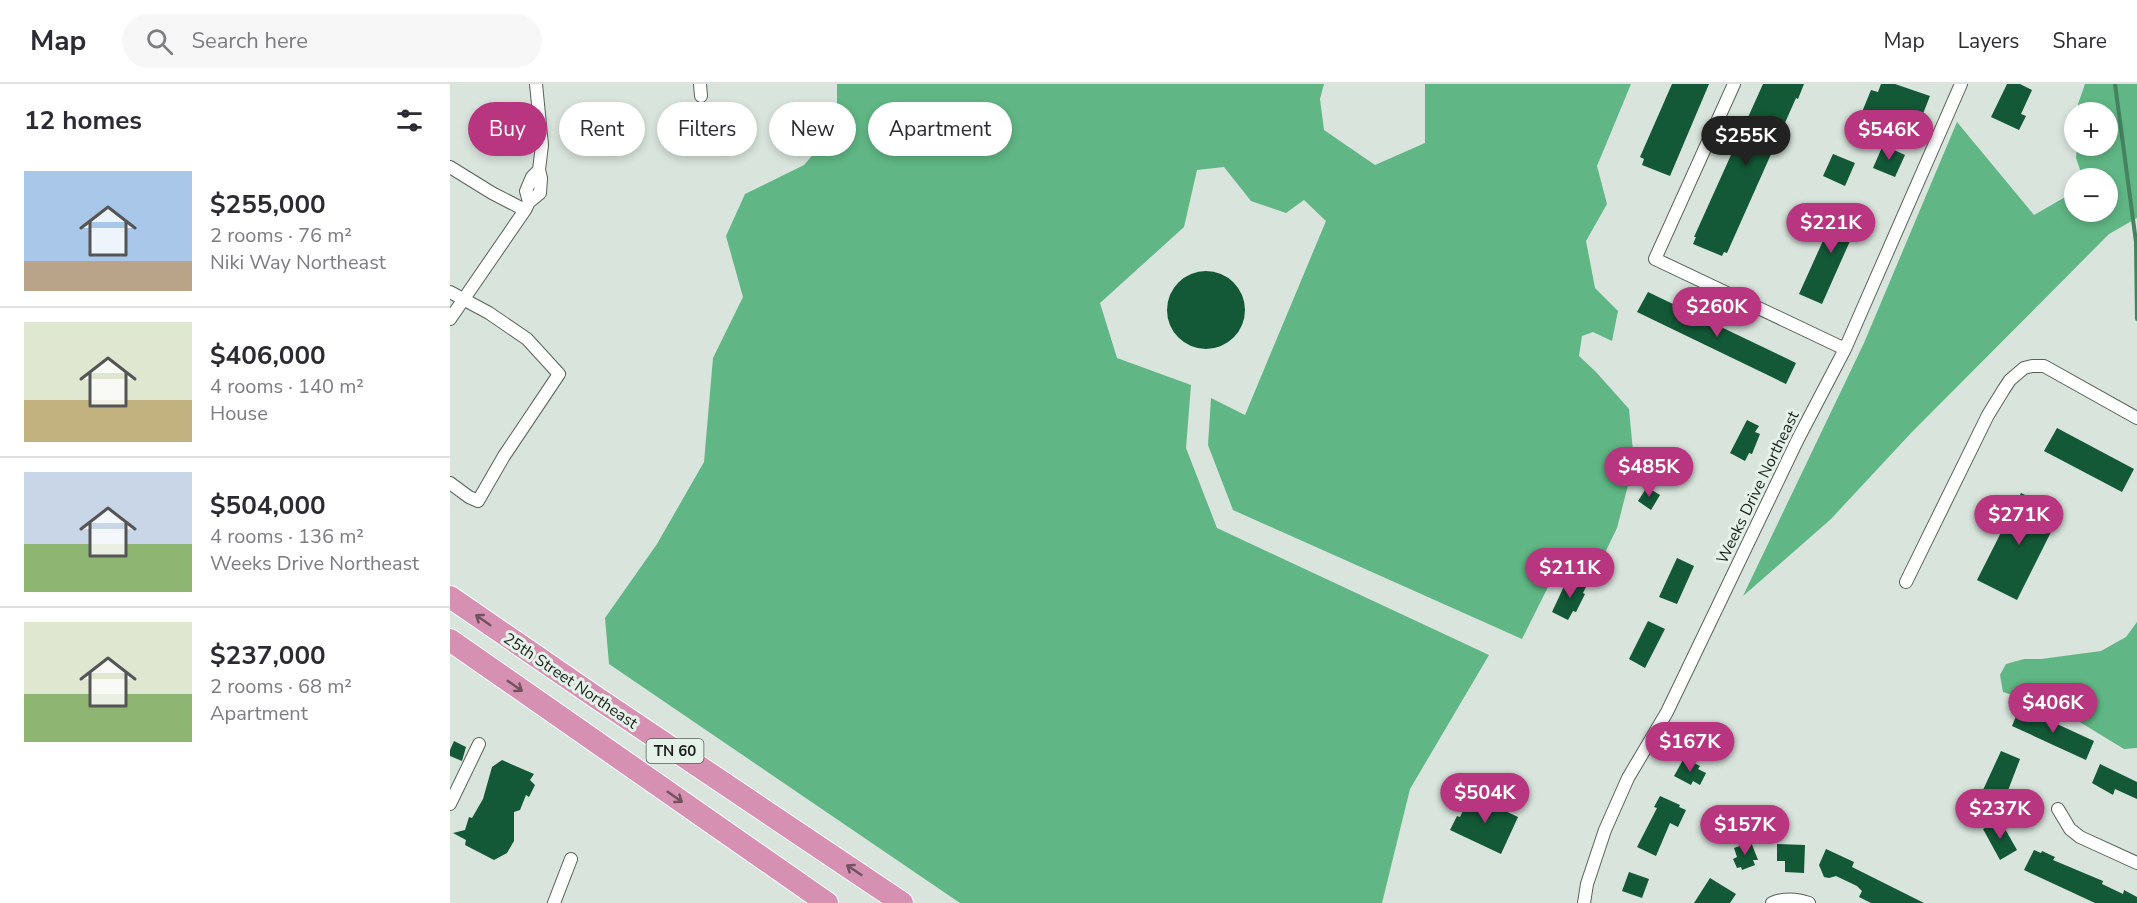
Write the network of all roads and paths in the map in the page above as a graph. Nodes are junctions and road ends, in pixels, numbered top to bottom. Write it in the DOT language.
graph roads {
  1 [pos="536,84"];
  2 [pos="1734,84"];
  3 [pos="1961,84"];
  4 [pos="450,167"];
  5 [pos="527,206"];
  6 [pos="450,292"];
  7 [pos="463,299"];
  8 [pos="450,319"];
  9 [pos="1845,349"];
  10 [pos="2137,418"];
  11 [pos="450,483"];
  12 [pos="1906,582"];
  13 [pos="450,597"];
  14 [pos="450,640"];
  15 [pos="479,744"];
  16 [pos="450,804"];
  17 [pos="2058,809"];
  18 [pos="571,859"];
  19 [pos="2137,863"];
  20 [pos="554,903"];
  21 [pos="827,903"];
  22 [pos="902,903"];
  23 [pos="1584,903"];
  24 [pos="1772,903"];
  25 [pos="1809,903"];
  1 -- 5 [label="street"];
  2 -- 9 [label="street"];
  3 -- 9 [label="street, Weeks Drive Northeast"];
  4 -- 5 [label="street"];
  5 -- 7 [label="street"];
  6 -- 7 [label="street"];
  7 -- 8 [label="street"];
  7 -- 11 [label="street"];
  9 -- 23 [label="street, Weeks Drive Northeast"];
  10 -- 12 [label="street"];
  22 -- 13 [label="highway, 25th Street Northeast / TN 60, one-way"];
  14 -- 21 [label="highway, TN 60, one-way"];
  15 -- 16 [label="street"];
  17 -- 19 [label="street"];
  18 -- 20 [label="street"];
  24 -- 25 [label="street"];
}
